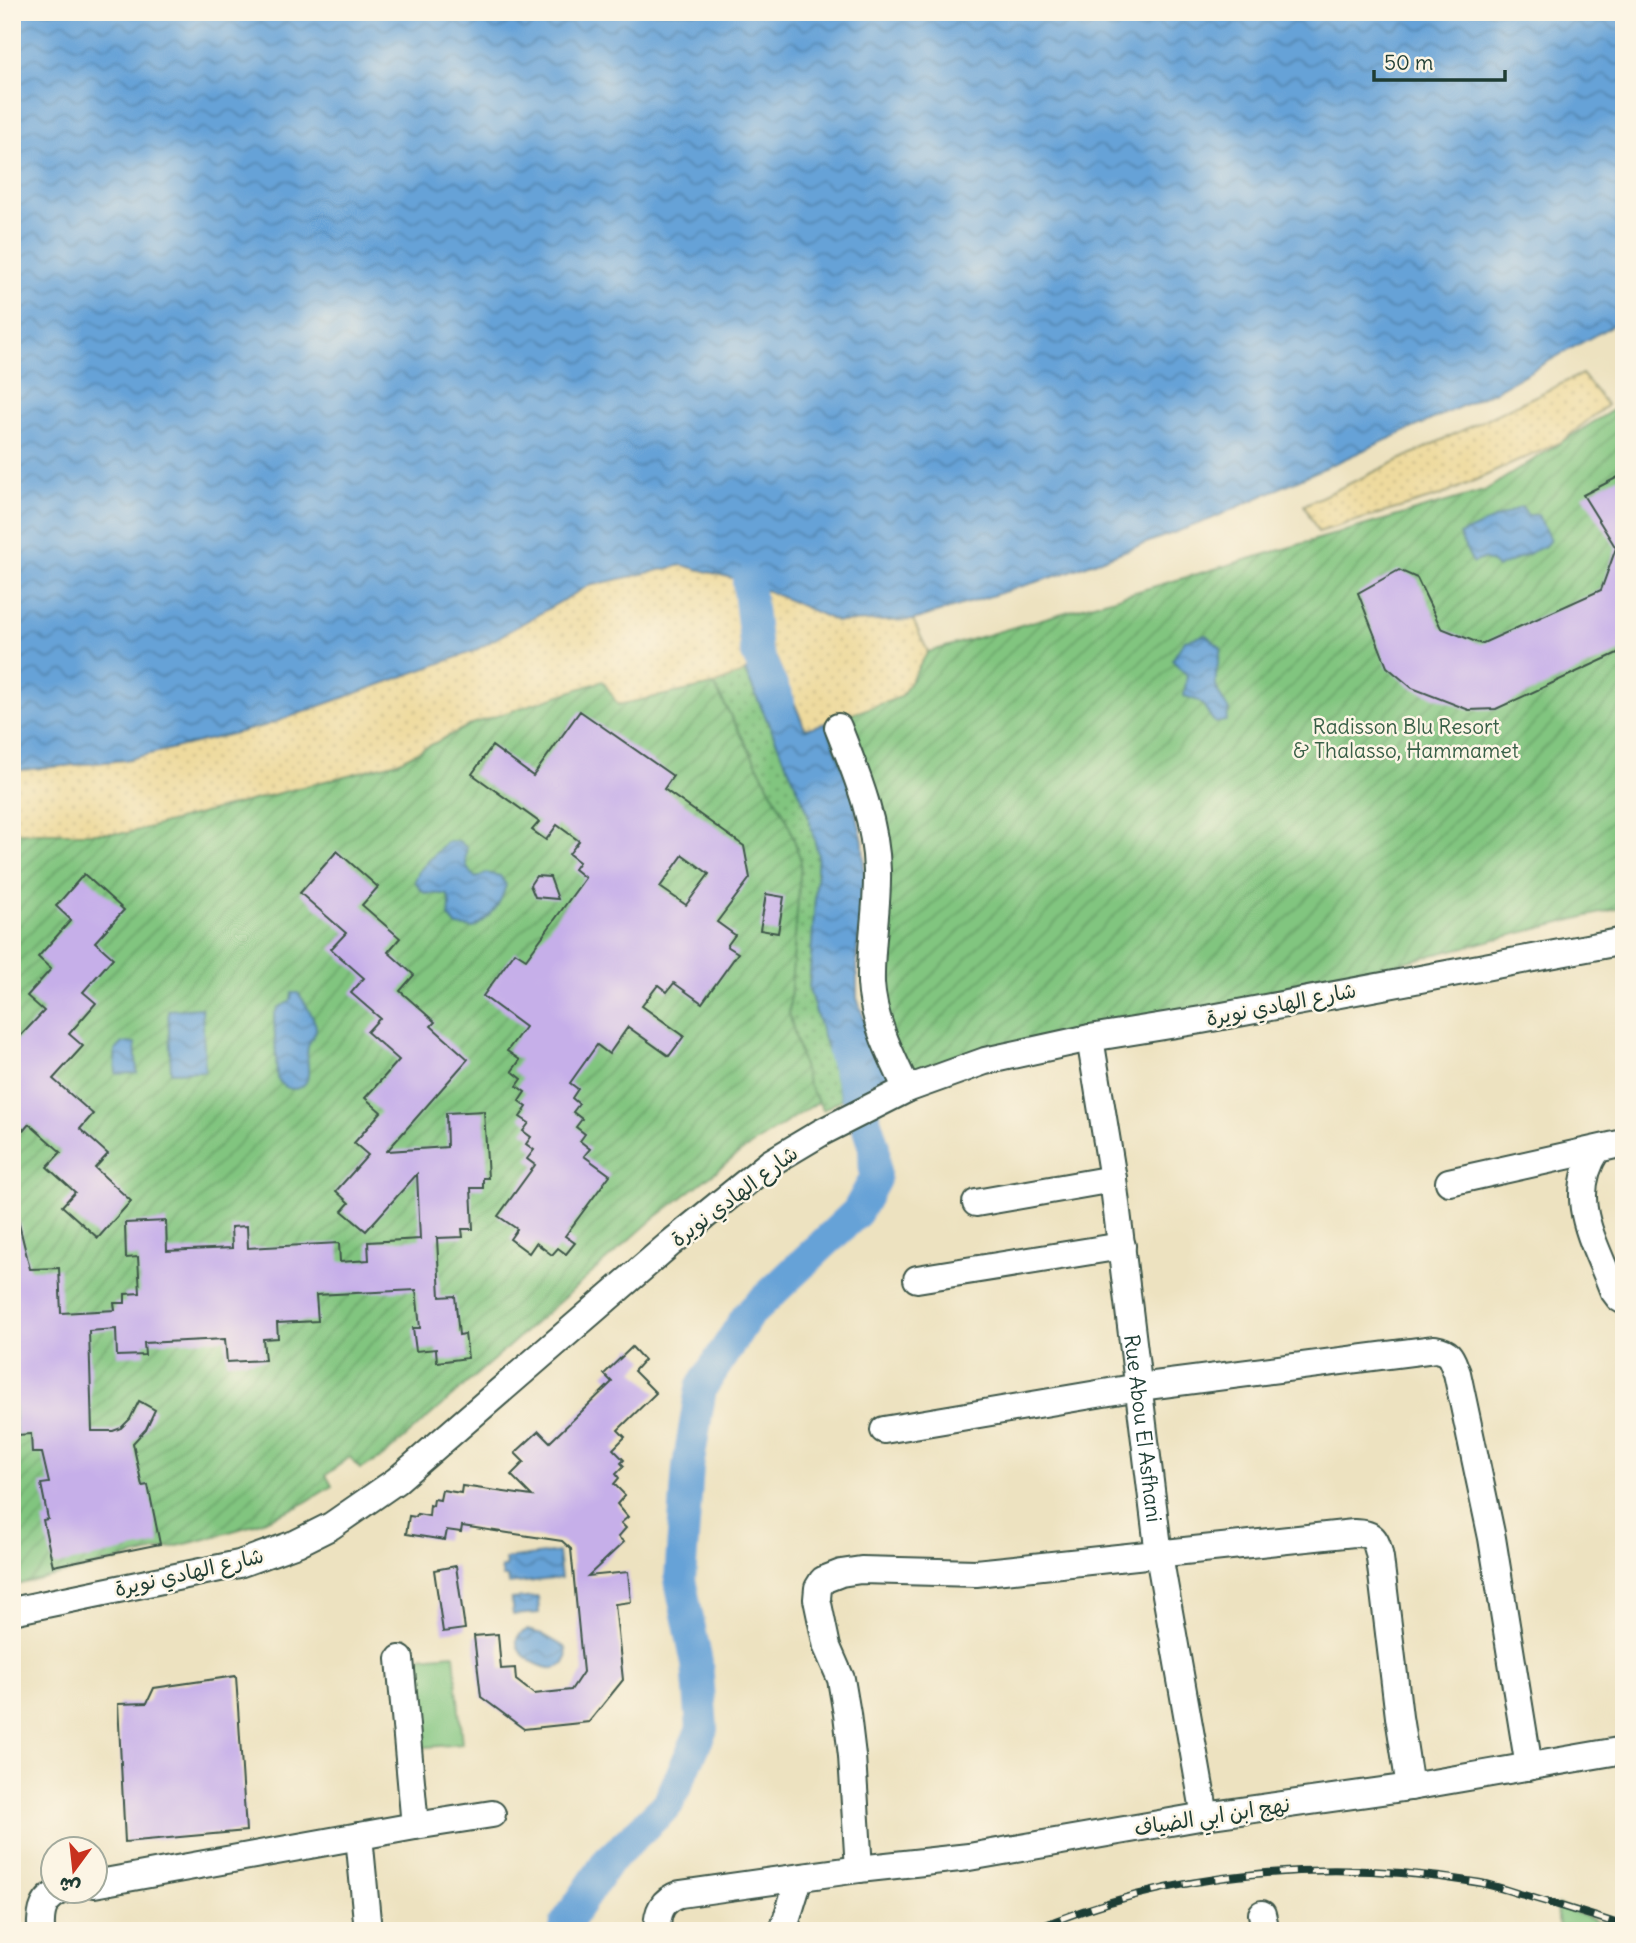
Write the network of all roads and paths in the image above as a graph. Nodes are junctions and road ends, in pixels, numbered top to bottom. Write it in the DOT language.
graph roads {
  1 [pos="838,727"];
  2 [pos="1624,941"];
  3 [pos="1090,1038"];
  4 [pos="902,1091"];
  5 [pos="1624,1143"];
  6 [pos="1597,1150"];
  7 [pos="1113,1179"];
  8 [pos="1450,1182"];
  9 [pos="976,1203"];
  10 [pos="1122,1246"];
  11 [pos="917,1279"];
  12 [pos="1624,1301"];
  13 [pos="1139,1387"];
  14 [pos="884,1430"];
  15 [pos="1159,1555"];
  16 [pos="12,1611"];
  17 [pos="400,1659"];
  18 [pos="1624,1750"];
  19 [pos="1530,1767"];
  20 [pos="1410,1787"];
  21 [pos="492,1814"];
  22 [pos="1205,1815"];
  23 [pos="415,1826"];
  24 [pos="359,1836"];
  25 [pos="859,1869"];
  26 [pos="799,1879"];
  27 [pos="108,1881"];
  28 [pos="45,1904"];
  29 [pos="41,1931"];
  30 [pos="369,1931"];
  31 [pos="657,1931"];
  32 [pos="783,1931"];
  1 -- 4 [label="street"];
  2 -- 3 [label="street, شارع الهادي نويرة"];
  3 -- 4 [label="street, شارع الهادي نويرة"];
  3 -- 7 [label="street, Rue Abou El Asfhani"];
  4 -- 16 [label="street, شارع الهادي نويرة"];
  5 -- 6 [label="street"];
  6 -- 8 [label="street"];
  6 -- 12 [label="street"];
  7 -- 9 [label="street"];
  7 -- 10 [label="street, Rue Abou El Asfhani"];
  10 -- 11 [label="street"];
  10 -- 13 [label="street, Rue Abou El Asfhani"];
  13 -- 14 [label="street"];
  13 -- 15 [label="street, Rue Abou El Asfhani"];
  13 -- 19 [label="street"];
  15 -- 20 [label="street"];
  15 -- 22 [label="street, Rue Abou El Asfhani"];
  15 -- 25 [label="street"];
  17 -- 23 [label="street"];
  18 -- 19 [label="street, نهج ابن ابي الضياف"];
  19 -- 20 [label="street, نهج ابن ابي الضياف"];
  20 -- 22 [label="street, نهج ابن ابي الضياف"];
  21 -- 23 [label="street"];
  22 -- 25 [label="street, نهج ابن ابي الضياف"];
  23 -- 24 [label="street"];
  24 -- 27 [label="street"];
  24 -- 30 [label="street"];
  25 -- 26 [label="street, نهج ابن ابي الضياف"];
  26 -- 31 [label="street, نهج ابن ابي الضياف"];
  26 -- 32 [label="street"];
  28 -- 29 [label="street"];
}
